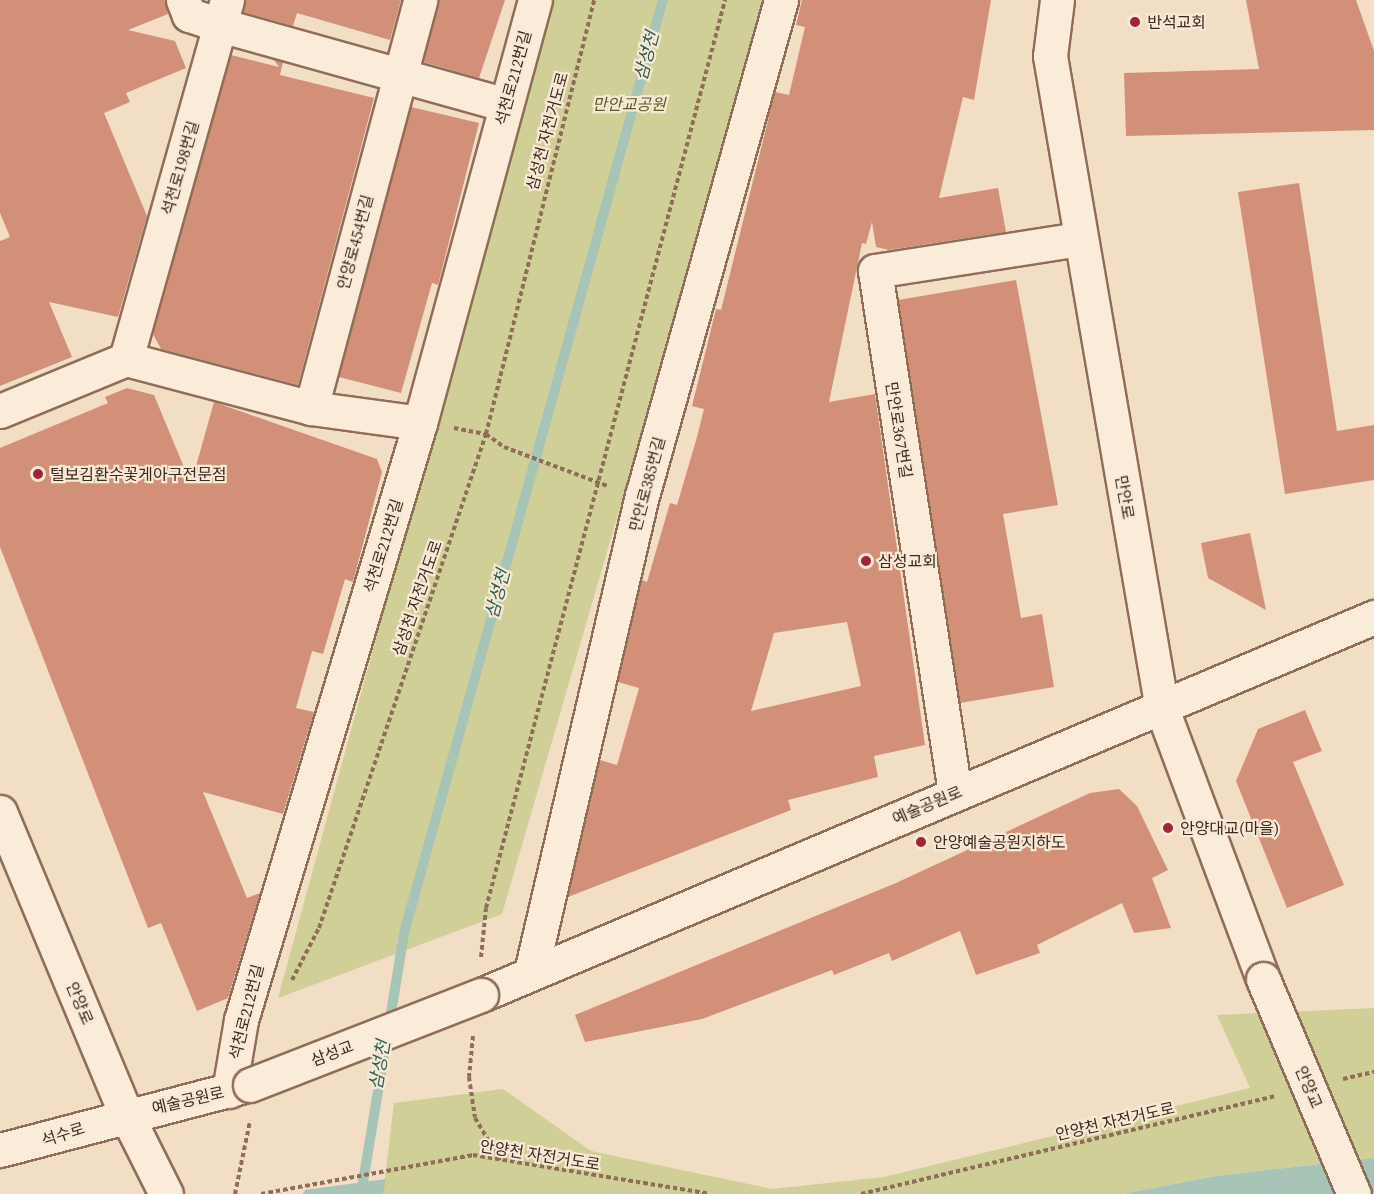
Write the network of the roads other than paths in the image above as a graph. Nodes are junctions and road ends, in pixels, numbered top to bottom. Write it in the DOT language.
graph roads {
  1 [pos="183,0"];
  2 [pos="420,0"];
  3 [pos="535,0"];
  4 [pos="781,0"];
  5 [pos="1057,0"];
  6 [pos="224,13"];
  7 [pos="399,75"];
  8 [pos="506,105"];
  9 [pos="1080,239"];
  10 [pos="126,359"];
  11 [pos="311,408"];
  12 [pos="0,411"];
  13 [pos="420,423"];
  14 [pos="1374,617"];
  15 [pos="1162,710"];
  16 [pos="955,793"];
  17 [pos="0,812"];
  18 [pos="531,972"];
  19 [pos="481,979"];
  20 [pos="1263,980"];
  21 [pos="243,1097"];
  22 [pos="126,1114"];
  23 [pos="0,1150"];
  24 [pos="165,1193"];
  25 [pos="1354,1194"];
  1 -- 6 [label="street"];
  2 -- 7 [label="street, 안양로454번길"];
  3 -- 8 [label="street, 석천로212번길"];
  4 -- 18 [label="street, 만안로385번길"];
  5 -- 9 [label="street, 만안로"];
  6 -- 7 [label="street"];
  6 -- 10 [label="street, 석천로198번길"];
  7 -- 8 [label="street"];
  7 -- 11 [label="street, 안양로454번길"];
  8 -- 13 [label="street, 석천로212번길"];
  9 -- 15 [label="street, 만안로"];
  9 -- 16 [label="street, 만안로367번길"];
  10 -- 11 [label="street"];
  10 -- 12 [label="street"];
  11 -- 13 [label="street"];
  13 -- 21 [label="street, 석천로212번길"];
  14 -- 15 [label="street, 예술공원로"];
  15 -- 16 [label="street, 예술공원로"];
  15 -- 20 [label="street, 만안로"];
  16 -- 18 [label="street, 예술공원로"];
  17 -- 22 [label="street, 안양로"];
  18 -- 19 [label="street, 예술공원로"];
  19 -- 21 [label="street, 삼성교, bridge"];
  20 -- 25 [label="street, 안양교, bridge"];
  21 -- 22 [label="street, 예술공원로"];
  22 -- 23 [label="street, 석수로"];
  22 -- 24 [label="street, 안양로"];
}
